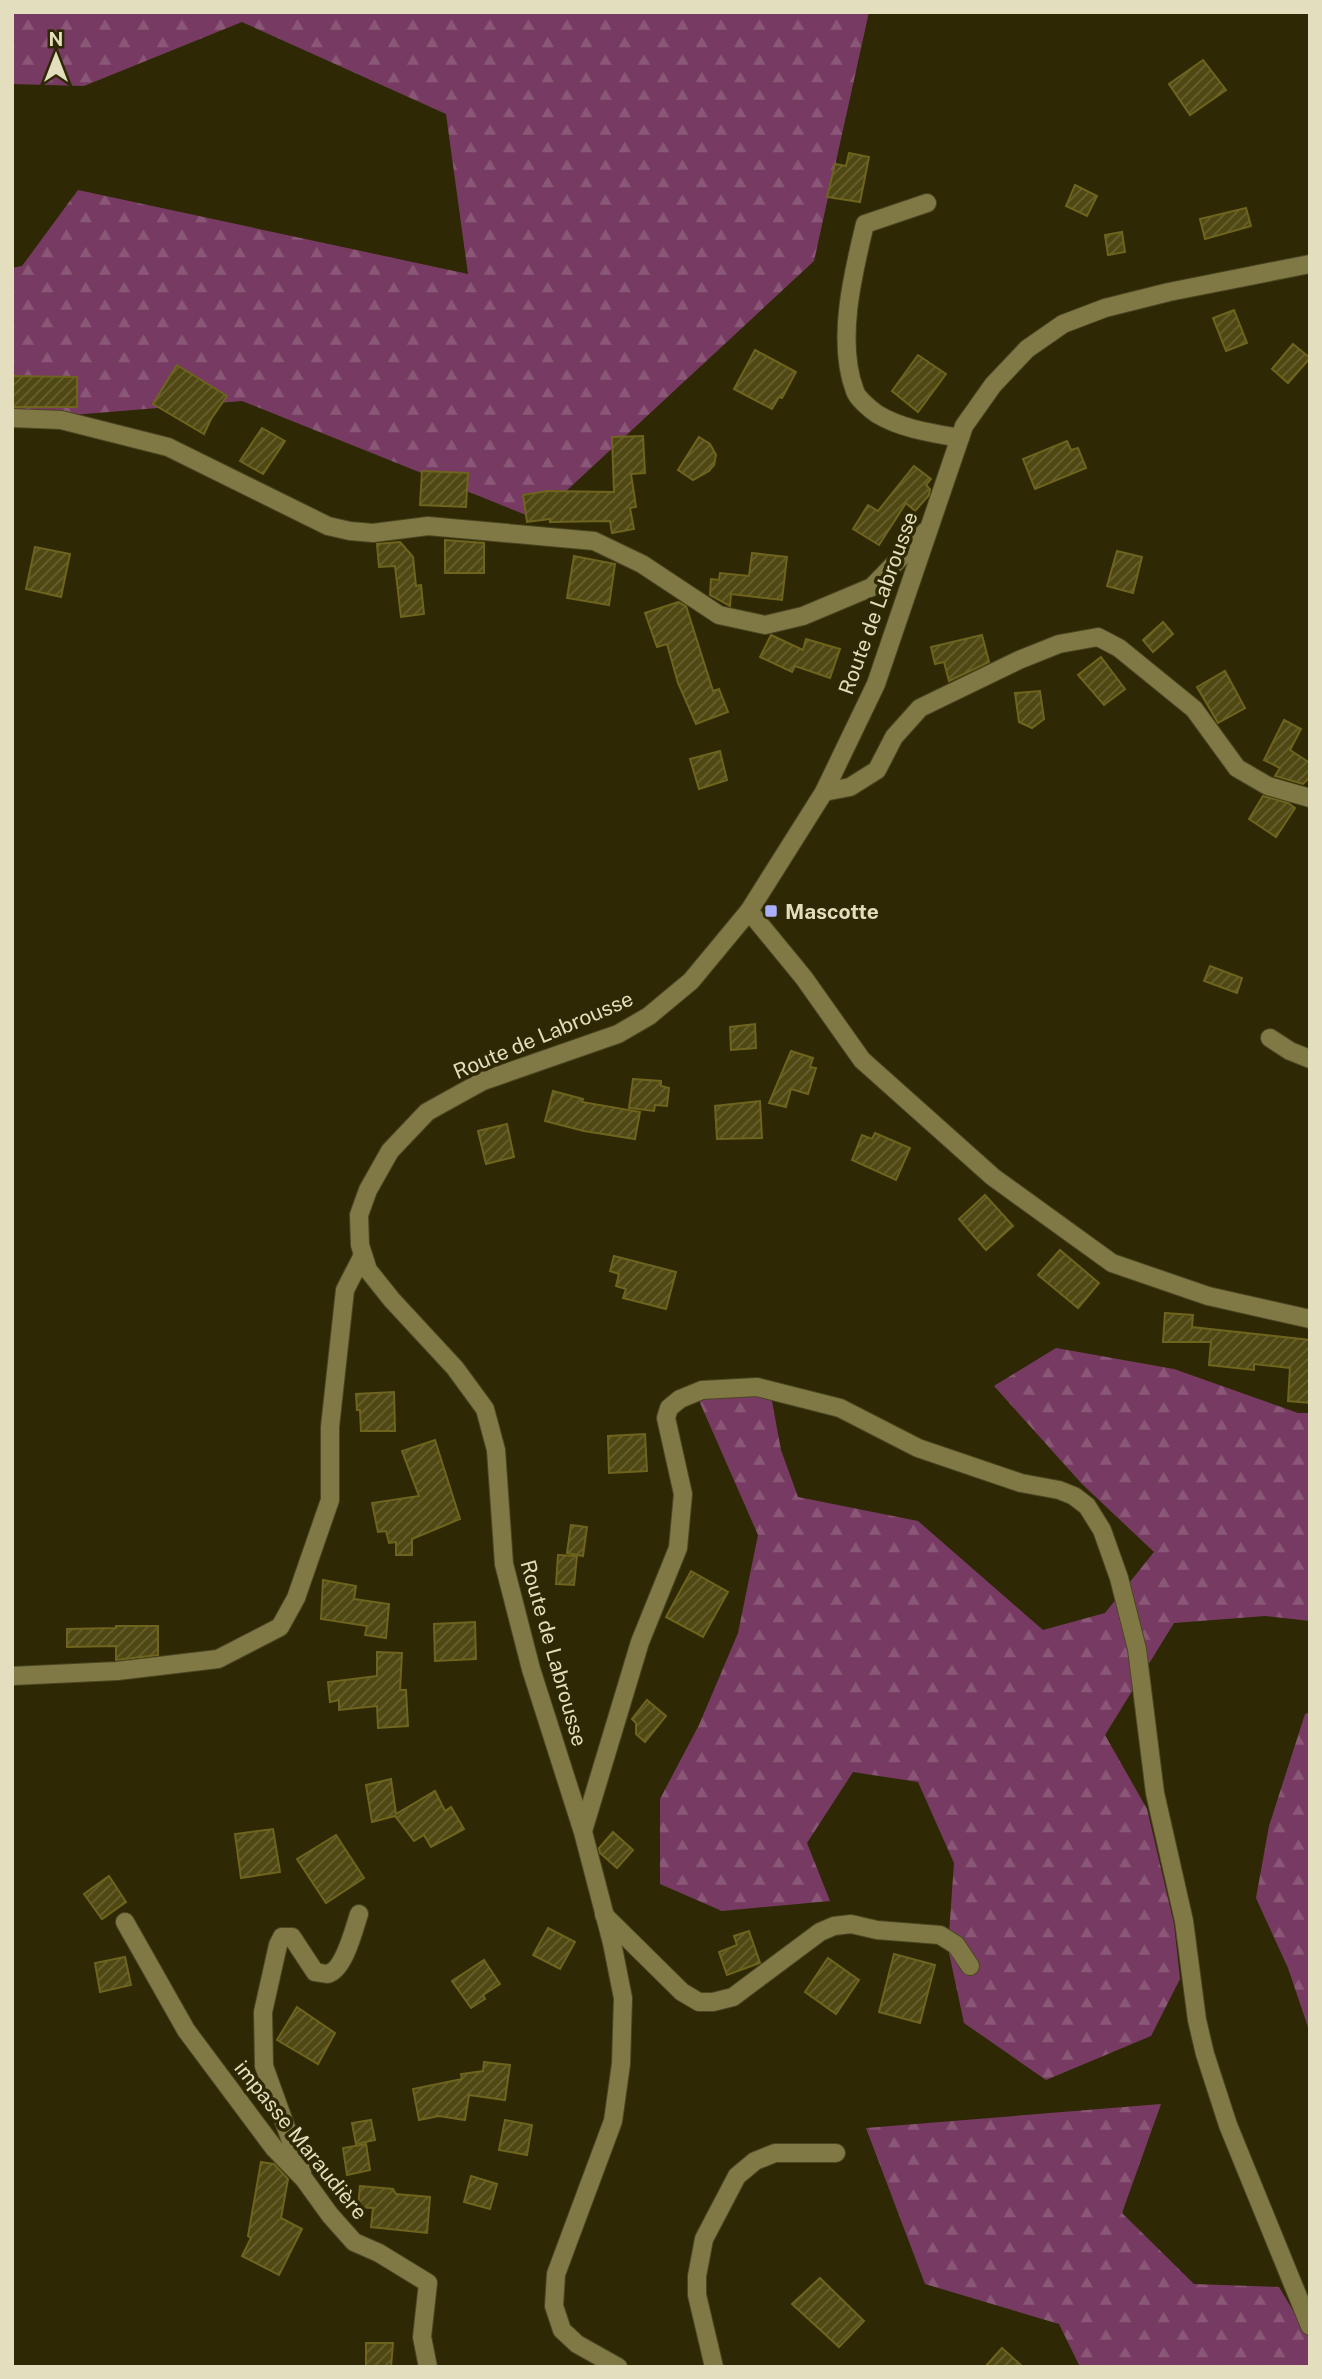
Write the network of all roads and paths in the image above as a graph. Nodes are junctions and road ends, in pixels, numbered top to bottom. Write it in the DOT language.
graph roads {
  1 [pos="927,203"];
  2 [pos="1310,264"];
  3 [pos="12,418"];
  4 [pos="960,438"];
  5 [pos="931,526"];
  6 [pos="824,792"];
  7 [pos="1310,798"];
  8 [pos="749,911"];
  9 [pos="1270,1038"];
  10 [pos="1310,1059"];
  11 [pos="363,1255"];
  12 [pos="1310,1319"];
  13 [pos="12,1676"];
  14 [pos="583,1832"];
  15 [pos="359,1914"];
  16 [pos="604,1915"];
  17 [pos="125,1922"];
  18 [pos="970,1966"];
  19 [pos="836,2153"];
  20 [pos="304,2179"];
  21 [pos="1310,2326"];
  22 [pos="428,2367"];
  23 [pos="618,2367"];
  24 [pos="714,2367"];
  1 -- 4 [label="street"];
  2 -- 4 [label="street, Route de Labrousse"];
  3 -- 5 [label="street"];
  4 -- 5 [label="street, Route de Labrousse"];
  5 -- 6 [label="street, Route de Labrousse"];
  6 -- 7 [label="street"];
  6 -- 8 [label="street, Route de Labrousse"];
  8 -- 11 [label="street, Route de Labrousse"];
  8 -- 12 [label="street"];
  9 -- 10 [label="street"];
  11 -- 13 [label="street"];
  11 -- 14 [label="street, Route de Labrousse"];
  14 -- 16 [label="street, Route de Labrousse"];
  14 -- 21 [label="street"];
  15 -- 20 [label="street"];
  16 -- 18 [label="street"];
  16 -- 23 [label="street, Route de Labrousse"];
  17 -- 20 [label="street, impasse Maraudière"];
  19 -- 24 [label="street"];
  20 -- 22 [label="street, impasse Maraudière"];
}
